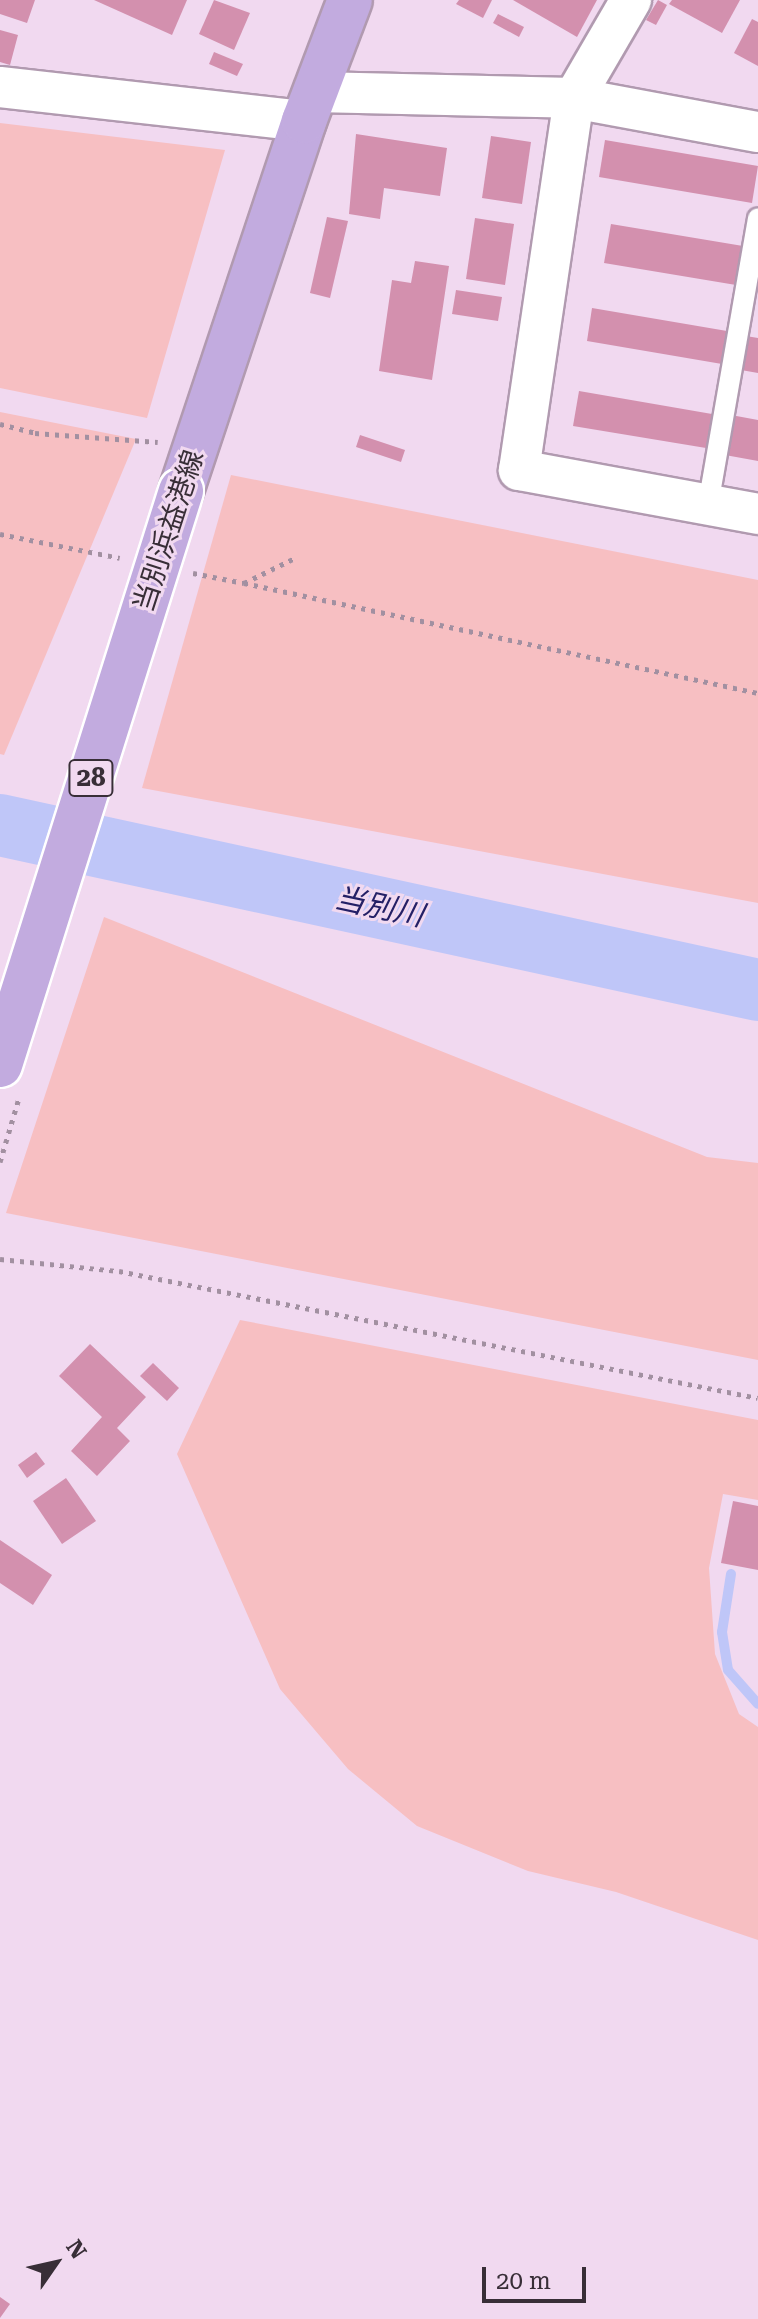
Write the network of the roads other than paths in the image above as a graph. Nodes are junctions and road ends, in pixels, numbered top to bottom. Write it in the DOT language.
graph roads {
  1 [pos="350,0"];
  2 [pos="631,0"];
  3 [pos="0,87"];
  4 [pos="574,98"];
  5 [pos="309,107"];
  6 [pos="758,132"];
  7 [pos="758,218"];
  8 [pos="708,505"];
  9 [pos="758,514"];
  10 [pos="0,1065"];
  1 -- 5 [label="main road, 当別浜益港線 / 28"];
  2 -- 4 [label="street"];
  3 -- 5 [label="street"];
  4 -- 5 [label="street"];
  4 -- 6 [label="street"];
  4 -- 8 [label="street"];
  5 -- 10 [label="main road, 当別浜益港線 / 28, bridge"];
  7 -- 8 [label="lane"];
  8 -- 9 [label="street"];
}
